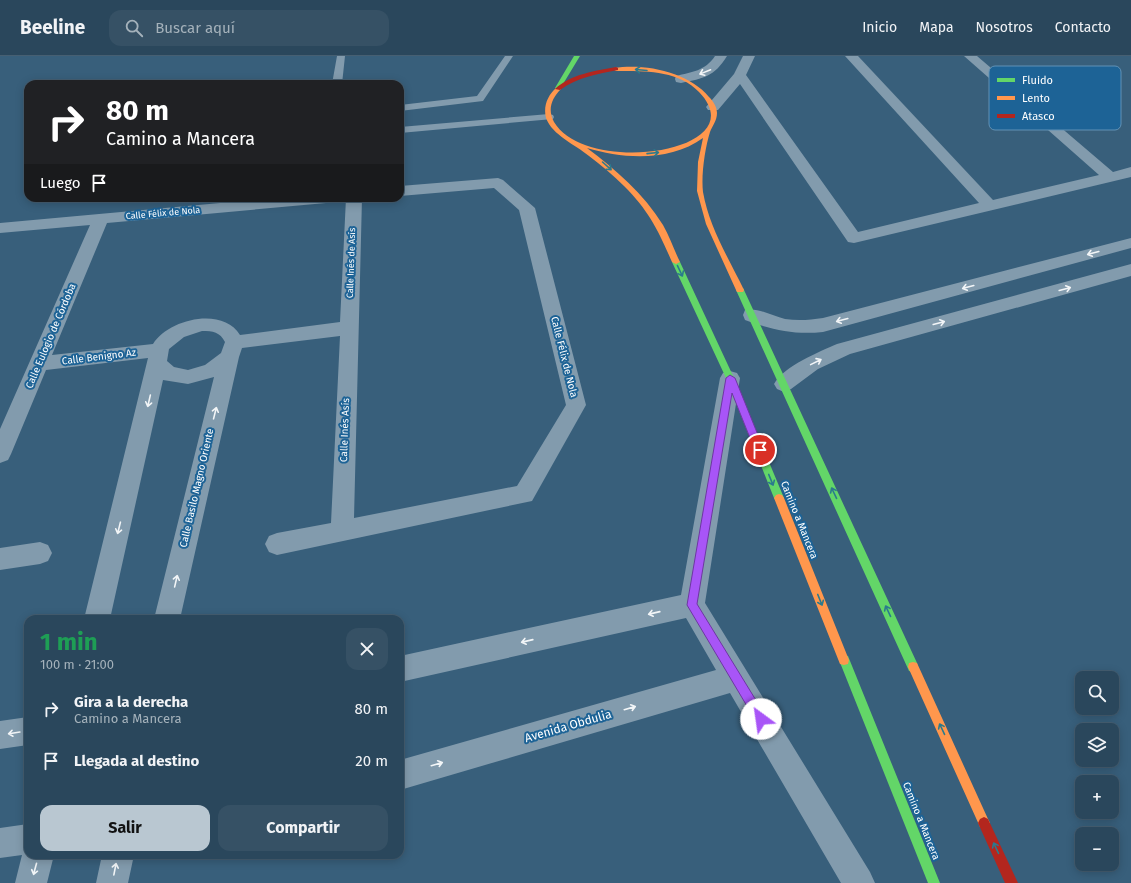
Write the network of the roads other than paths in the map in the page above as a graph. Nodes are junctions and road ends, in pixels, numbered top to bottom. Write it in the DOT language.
graph roads {
  1 [pos="341,56"];
  2 [pos="509,56"];
  3 [pos="577,56"];
  4 [pos="721,56"];
  5 [pos="749,56"];
  6 [pos="851,56"];
  7 [pos="970,56"];
  8 [pos="647,61"];
  9 [pos="989,72"];
  10 [pos="666,74"];
  11 [pos="740,75"];
  12 [pos="681,79"];
  13 [pos="338,80"];
  14 [pos="557,89"];
  15 [pos="714,107"];
  16 [pos="404,108"];
  17 [pos="549,117"];
  18 [pos="404,130"];
  19 [pos="1056,130"];
  20 [pos="707,132"];
  21 [pos="564,135"];
  22 [pos="1131,172"];
  23 [pos="1110,177"];
  24 [pos="404,191"];
  25 [pos="281,202"];
  26 [pos="354,202"];
  27 [pos="990,206"];
  28 [pos="101,218"];
  29 [pos="0,228"];
  30 [pos="1131,243"];
  31 [pos="1131,270"];
  32 [pos="752,315"];
  33 [pos="349,328"];
  34 [pos="232,350"];
  35 [pos="158,356"];
  36 [pos="39,364"];
  37 [pos="730,378"];
  38 [pos="784,384"];
  39 [pos="0,454"];
  40 [pos="342,531"];
  41 [pos="277,544"];
  42 [pos="40,553"];
  43 [pos="0,559"];
  44 [pos="692,605"];
  45 [pos="98,615"];
  46 [pos="168,615"];
  47 [pos="404,669"];
  48 [pos="736,678"];
  49 [pos="24,732"];
  50 [pos="0,735"];
  51 [pos="404,774"];
  52 [pos="24,840"];
  53 [pos="0,843"];
  54 [pos="37,859"];
  55 [pos="117,859"];
  56 [pos="31,883"];
  57 [pos="112,883"];
  58 [pos="859,883"];
  59 [pos="934,883"];
  60 [pos="1012,883"];
  1 -- 13 [label="lane"];
  2 -- 16 [label="lane"];
  3 -- 14 [label="street"];
  4 -- 12 [label="street, one-way"];
  5 -- 11 [label="street"];
  6 -- 27 [label="street"];
  7 -- 9 [label="street"];
  8 -- 10 [label="street"];
  10 -- 12 [label="street"];
  10 -- 14 [label="street, one-way"];
  11 -- 15 [label="street"];
  11 -- 27 [label="street"];
  12 -- 15 [label="street"];
  14 -- 17 [label="street"];
  15 -- 20 [label="street"];
  17 -- 18 [label="lane"];
  17 -- 21 [label="street"];
  19 -- 23 [label="street"];
  21 -- 20 [label="street, one-way"];
  20 -- 32 [label="street"];
  21 -- 37 [label="street, Camino a Mancera, one-way"];
  22 -- 23 [label="street"];
  23 -- 27 [label="street"];
  24 -- 40 [label="street, Calle Félix de Nola"];
  25 -- 28 [label="street, Calle Félix de Nola"];
  26 -- 33 [label="street, Calle Inés de Asís"];
  28 -- 29 [label="street, Calle Félix de Nola"];
  28 -- 36 [label="street, Calle Eulogio de Córdoba"];
  30 -- 32 [label="street, one-way"];
  38 -- 31 [label="street, one-way"];
  32 -- 38 [label="street"];
  33 -- 34 [label="street"];
  33 -- 40 [label="street, Calle Inés Asís"];
  34 -- 35 [label="street"];
  34 -- 35 [label="street"];
  46 -- 34 [label="street, Calle Basilo Magno Oriente, one-way"];
  35 -- 36 [label="street, Calle Benigno Az"];
  35 -- 45 [label="street, one-way"];
  36 -- 39 [label="street, Calle Eulogio de Córdoba"];
  37 -- 44 [label="street"];
  37 -- 59 [label="street, Camino a Mancera, one-way"];
  60 -- 38 [label="street, one-way"];
  40 -- 41 [label="street, Calle Félix de Nola"];
  42 -- 43 [label="street"];
  44 -- 47 [label="street, one-way"];
  44 -- 48 [label="street"];
  51 -- 48 [label="street, Avenida Obdulia, one-way"];
  48 -- 58 [label="street"];
  49 -- 50 [label="street, one-way"];
  52 -- 53 [label="street"];
  54 -- 56 [label="street, one-way"];
  57 -- 55 [label="street, one-way"];
}
